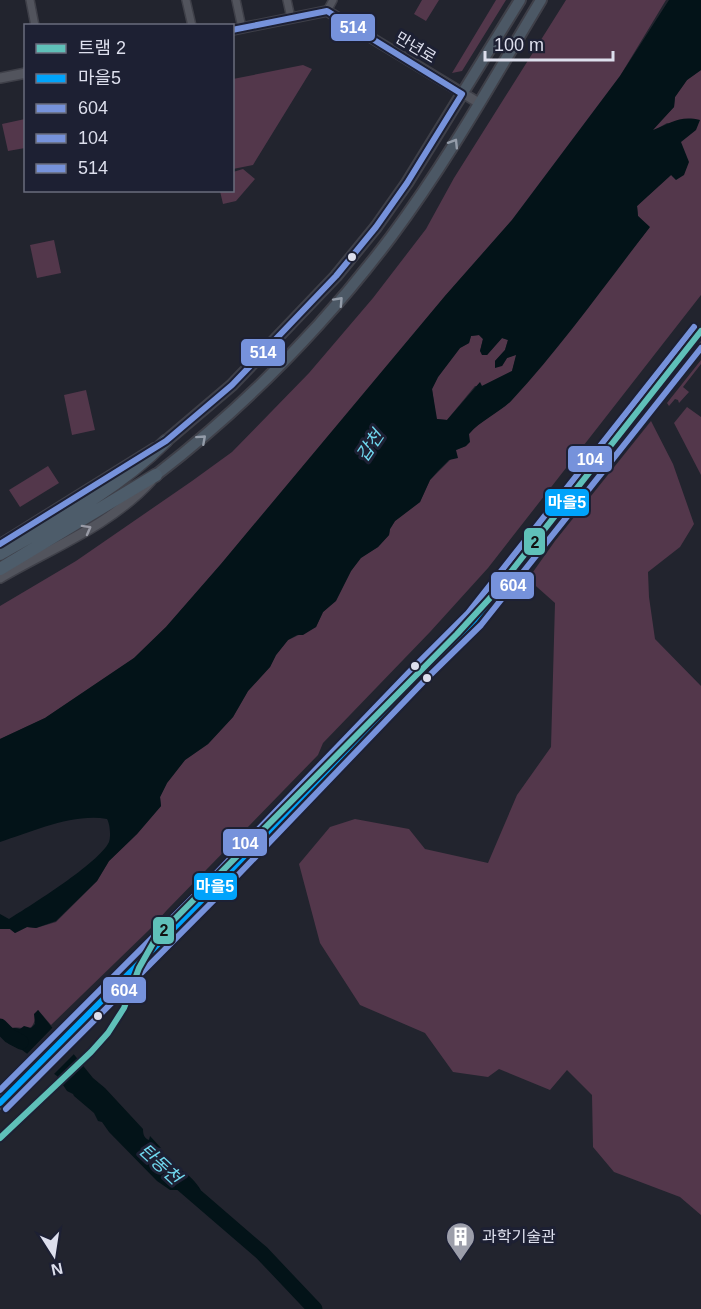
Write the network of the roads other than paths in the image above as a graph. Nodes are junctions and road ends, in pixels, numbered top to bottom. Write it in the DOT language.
graph roads {
  1 [pos="30,0"];
  2 [pos="186,0"];
  3 [pos="236,0"];
  4 [pos="287,0"];
  5 [pos="333,0"];
  6 [pos="520,0"];
  7 [pos="542,0"];
  8 [pos="327,11"];
  9 [pos="291,18"];
  10 [pos="35,24"];
  11 [pos="192,24"];
  12 [pos="237,29"];
  13 [pos="24,73"];
  14 [pos="0,78"];
  15 [pos="462,94"];
  16 [pos="478,104"];
  17 [pos="701,333"];
  18 [pos="166,441"];
  19 [pos="156,475"];
  20 [pos="0,544"];
  21 [pos="0,554"];
  22 [pos="0,569"];
  23 [pos="0,578"];
  24 [pos="2,1100"];
  1 -- 10 [label="street"];
  2 -- 11 [label="street"];
  3 -- 12 [label="street"];
  4 -- 9 [label="street"];
  5 -- 8 [label="street"];
  6 -- 15 [label="main road"];
  7 -- 16 [label="main road"];
  8 -- 9 [label="street"];
  8 -- 15 [label="street, 만년로"];
  9 -- 12 [label="street"];
  13 -- 14 [label="street"];
  15 -- 16 [label="street, 만년로"];
  15 -- 18 [label="main road"];
  19 -- 16 [label="main road, one-way"];
  17 -- 24 [label="main road"];
  18 -- 20 [label="street"];
  18 -- 21 [label="highway"];
  19 -- 22 [label="highway"];
  23 -- 19 [label="street, one-way"];
}
